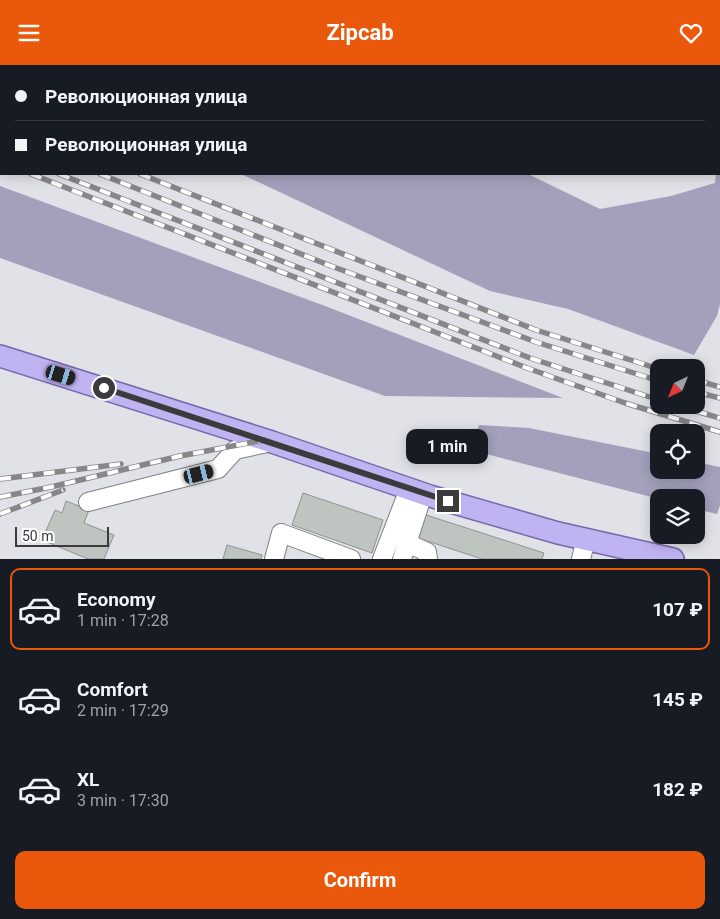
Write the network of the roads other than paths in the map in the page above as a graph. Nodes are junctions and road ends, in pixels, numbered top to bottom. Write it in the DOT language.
graph roads {
  1 [pos="0,356"];
  2 [pos="272,442"];
  3 [pos="416,492"];
  4 [pos="88,502"];
  5 [pos="584,549"];
  6 [pos="404,551"];
  7 [pos="274,559"];
  8 [pos="351,559"];
  9 [pos="382,559"];
  10 [pos="428,559"];
  11 [pos="673,559"];
  1 -- 2 [label="main road"];
  2 -- 3 [label="main road"];
  2 -- 4 [label="lane"];
  3 -- 5 [label="main road"];
  3 -- 6 [label="lane"];
  3 -- 9 [label="lane"];
  5 -- 11 [label="main road"];
  6 -- 10 [label="lane"];
  7 -- 8 [label="lane"];
}
